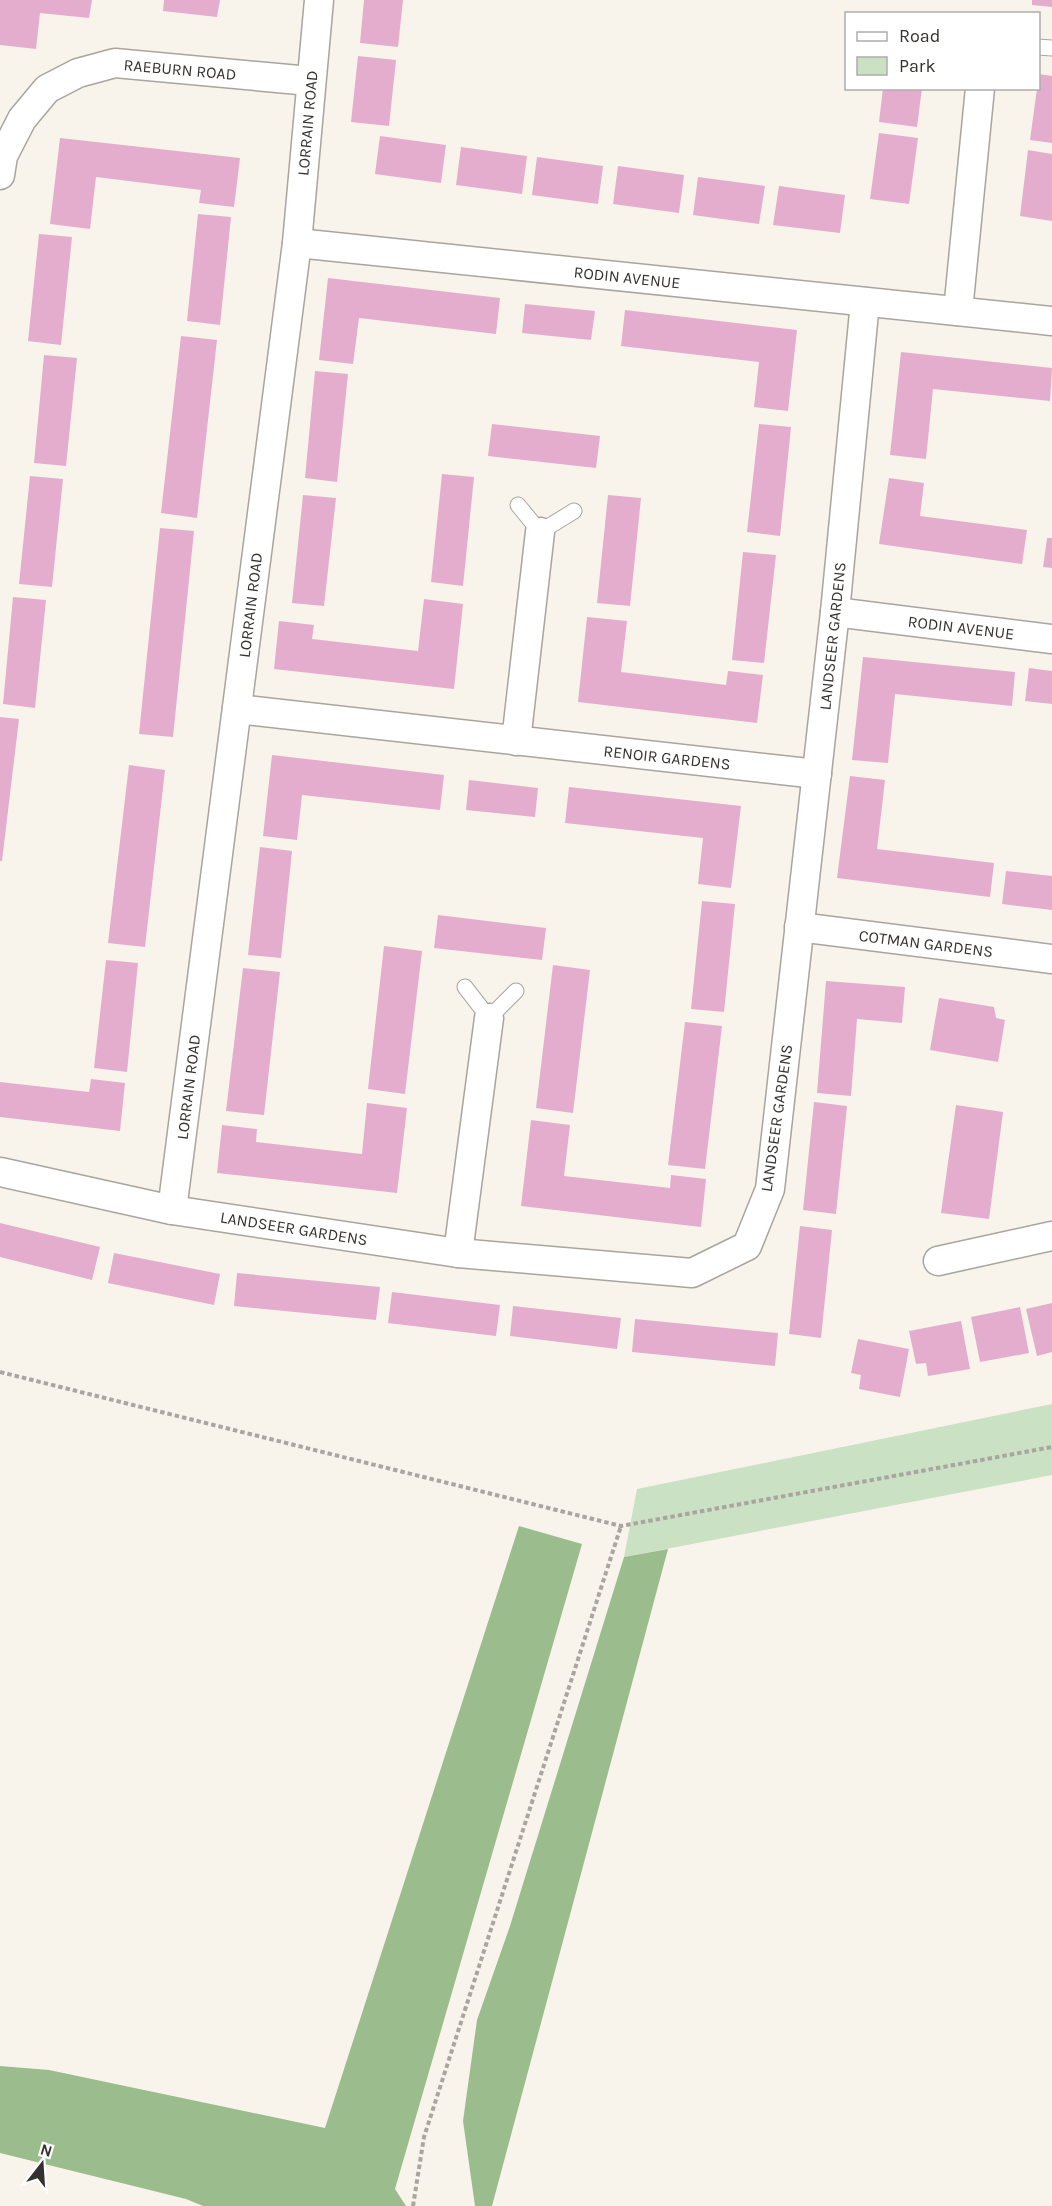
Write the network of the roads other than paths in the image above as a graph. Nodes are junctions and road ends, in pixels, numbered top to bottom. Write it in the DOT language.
graph roads {
  1 [pos="319,0"];
  2 [pos="310,81"];
  3 [pos="980,90"];
  4 [pos="0,175"];
  5 [pos="297,243"];
  6 [pos="865,302"];
  7 [pos="958,311"];
  8 [pos="1052,321"];
  9 [pos="518,505"];
  10 [pos="574,511"];
  11 [pos="540,532"];
  12 [pos="835,612"];
  13 [pos="1052,639"];
  14 [pos="237,709"];
  15 [pos="516,741"];
  16 [pos="817,774"];
  17 [pos="799,927"];
  18 [pos="1052,959"];
  19 [pos="465,987"];
  20 [pos="516,991"];
  21 [pos="489,1018"];
  22 [pos="0,1172"];
  23 [pos="172,1210"];
  24 [pos="1052,1236"];
  25 [pos="458,1253"];
  26 [pos="938,1261"];
  1 -- 2 [label="street, LORRAIN ROAD"];
  2 -- 4 [label="street, RAEBURN ROAD"];
  2 -- 5 [label="street, LORRAIN ROAD"];
  3 -- 7 [label="street"];
  5 -- 6 [label="street, RODIN AVENUE"];
  5 -- 14 [label="street, LORRAIN ROAD"];
  6 -- 7 [label="street, RODIN AVENUE"];
  6 -- 12 [label="street, LANDSEER GARDENS"];
  7 -- 8 [label="street, RODIN AVENUE"];
  9 -- 11 [label="lane"];
  10 -- 11 [label="lane"];
  11 -- 15 [label="street"];
  12 -- 13 [label="street, RODIN AVENUE"];
  12 -- 16 [label="street, LANDSEER GARDENS"];
  14 -- 15 [label="street, RENOIR GARDENS"];
  14 -- 23 [label="street, LORRAIN ROAD"];
  15 -- 16 [label="street, RENOIR GARDENS"];
  16 -- 17 [label="street, LANDSEER GARDENS"];
  17 -- 18 [label="street, COTMAN GARDENS"];
  17 -- 25 [label="street, LANDSEER GARDENS"];
  19 -- 21 [label="lane"];
  20 -- 21 [label="lane"];
  21 -- 25 [label="street"];
  22 -- 23 [label="street, LANDSEER GARDENS"];
  23 -- 25 [label="street, LANDSEER GARDENS"];
  24 -- 26 [label="street"];
}
